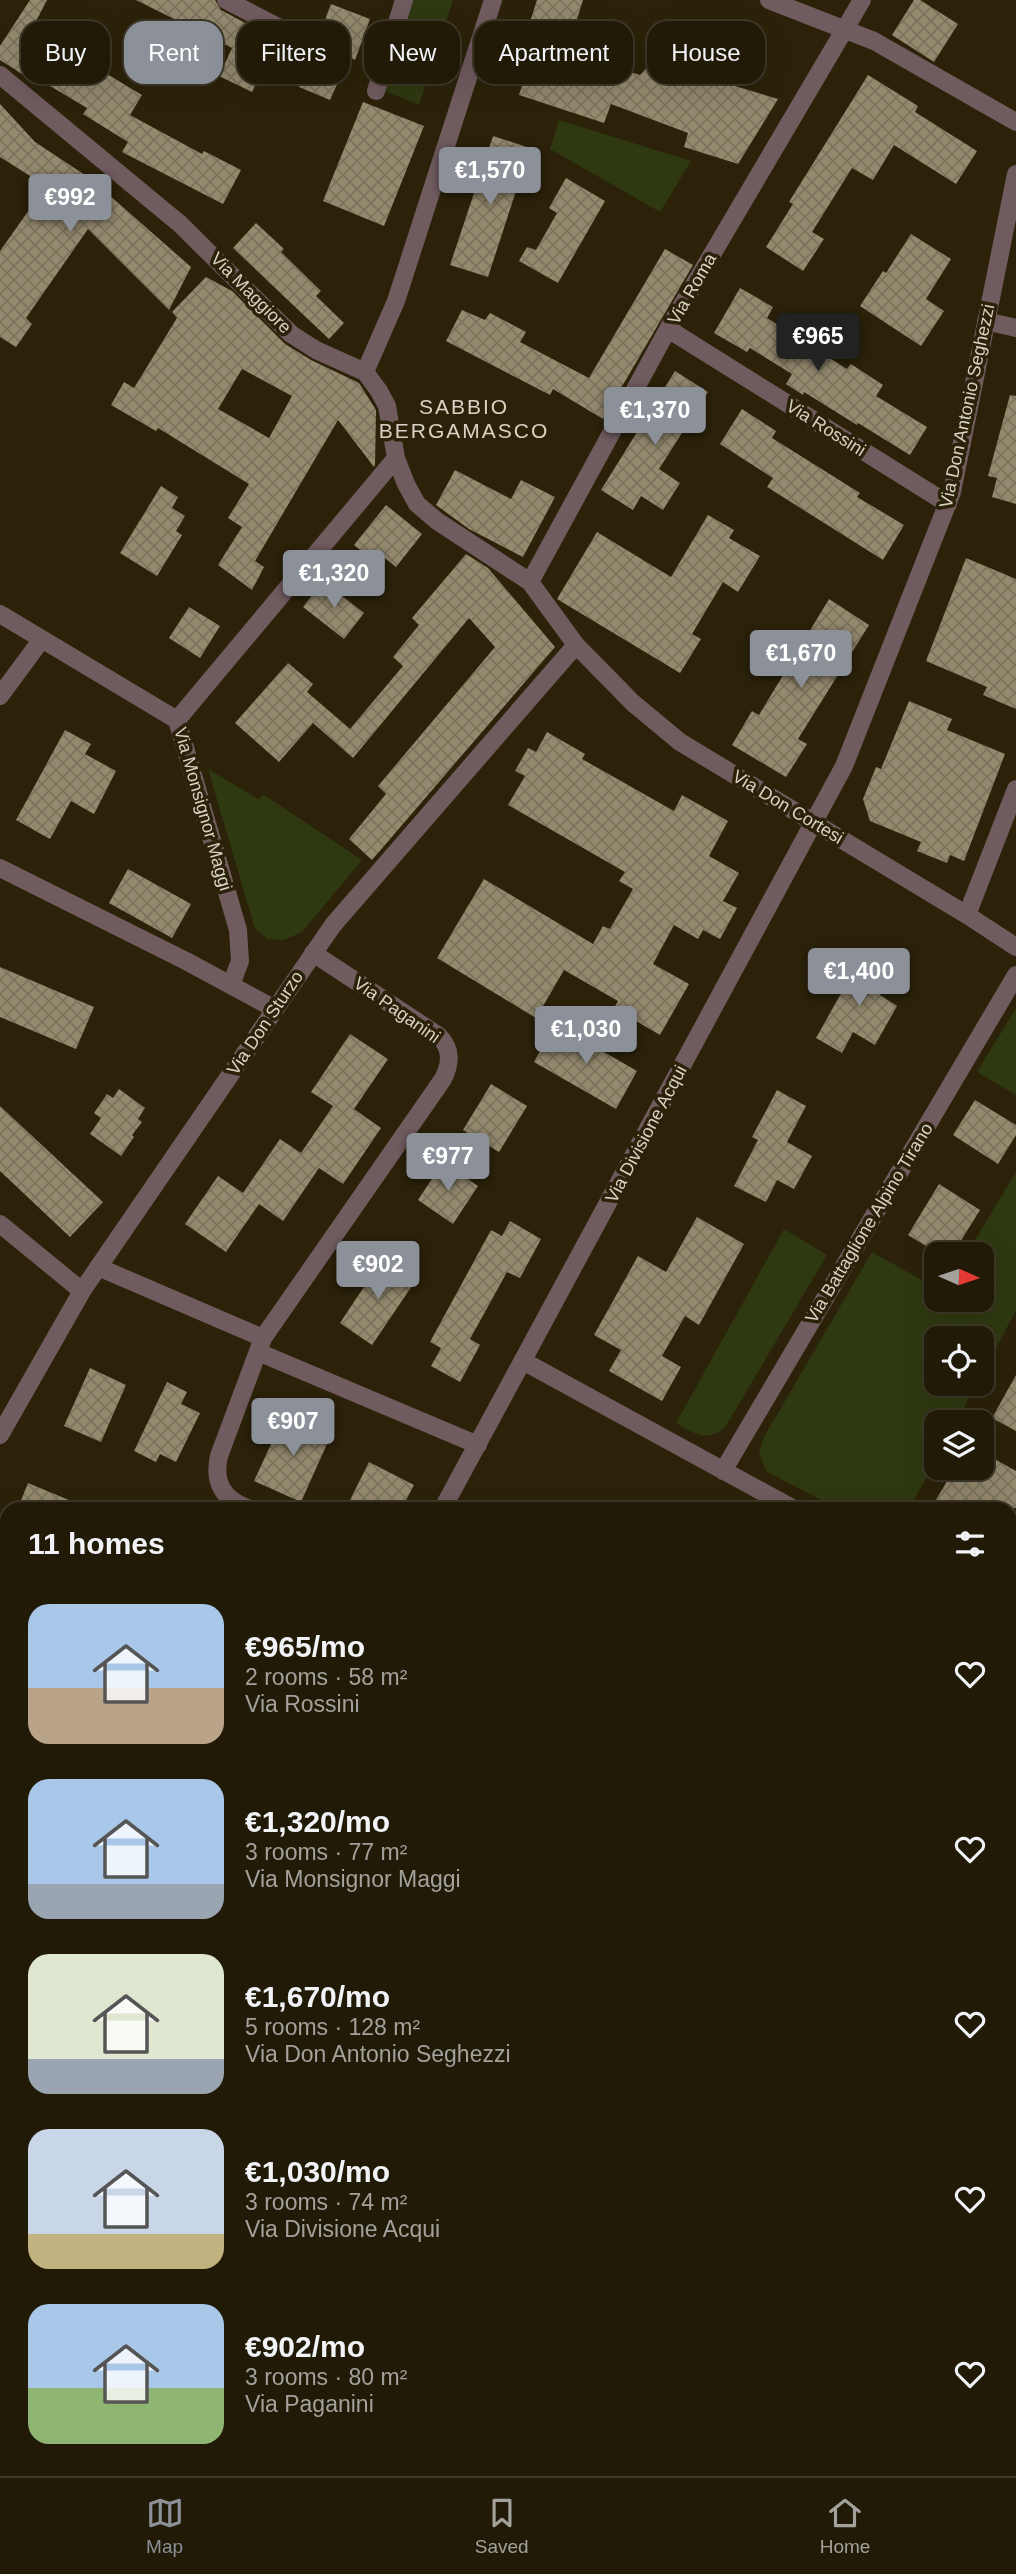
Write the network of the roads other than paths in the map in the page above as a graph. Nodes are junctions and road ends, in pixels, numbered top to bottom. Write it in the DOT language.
graph roads {
  1 [pos="226,0"];
  2 [pos="404,0"];
  3 [pos="493,0"];
  4 [pos="769,0"];
  5 [pos="862,0"];
  6 [pos="266,21"];
  7 [pos="844,28"];
  8 [pos="0,75"];
  9 [pos="376,90"];
  10 [pos="1016,122"];
  11 [pos="1016,174"];
  12 [pos="986,321"];
  13 [pos="1016,328"];
  14 [pos="668,329"];
  15 [pos="365,372"];
  16 [pos="396,458"];
  17 [pos="948,504"];
  18 [pos="530,582"];
  19 [pos="0,614"];
  20 [pos="42,639"];
  21 [pos="576,645"];
  22 [pos="0,696"];
  23 [pos="177,720"];
  24 [pos="1016,789"];
  25 [pos="814,823"];
  26 [pos="0,868"];
  27 [pos="967,915"];
  28 [pos="1016,947"];
  29 [pos="313,953"];
  30 [pos="1016,975"];
  31 [pos="231,985"];
  32 [pos="275,1009"];
  33 [pos="0,1224"];
  34 [pos="98,1267"];
  35 [pos="82,1291"];
  36 [pos="260,1345"];
  37 [pos="523,1361"];
  38 [pos="0,1435"];
  39 [pos="478,1445"];
  40 [pos="723,1471"];
  41 [pos="237,1502"];
  42 [pos="446,1502"];
  43 [pos="781,1502"];
  1 -- 6 [label="street"];
  2 -- 9 [label="street"];
  3 -- 15 [label="street"];
  4 -- 7 [label="street"];
  5 -- 7 [label="street, Via Roma"];
  7 -- 10 [label="street"];
  7 -- 14 [label="street, Via Roma"];
  8 -- 15 [label="street, Via Maggiore"];
  11 -- 12 [label="street, Via Don Antonio Seghezzi"];
  12 -- 13 [label="street"];
  12 -- 17 [label="street, Via Don Antonio Seghezzi"];
  14 -- 17 [label="street, Via Rossini"];
  14 -- 18 [label="street, Via Roma"];
  15 -- 16 [label="street"];
  16 -- 18 [label="street"];
  16 -- 23 [label="street, Via Monsignor Maggi"];
  17 -- 25 [label="street, Via Don Antonio Seghezzi"];
  18 -- 21 [label="street"];
  19 -- 20 [label="street"];
  20 -- 22 [label="street"];
  20 -- 23 [label="street"];
  21 -- 25 [label="street, Via Don Cortesi"];
  21 -- 29 [label="street, Via Don Sturzo"];
  23 -- 31 [label="street, Via Monsignor Maggi"];
  24 -- 27 [label="street"];
  25 -- 27 [label="street, Via Don Cortesi"];
  25 -- 37 [label="street, Via Divisione Acqui"];
  26 -- 31 [label="street"];
  27 -- 28 [label="street, Via Don Cortesi"];
  29 -- 32 [label="street, Via Don Sturzo"];
  29 -- 36 [label="street, Via Paganini"];
  30 -- 40 [label="street, Via Battaglione Alpino Tirano"];
  31 -- 32 [label="street"];
  32 -- 34 [label="street, Via Don Sturzo"];
  33 -- 35 [label="street"];
  34 -- 35 [label="street, Via Don Sturzo"];
  34 -- 36 [label="street"];
  35 -- 38 [label="street, Via Don Sturzo"];
  36 -- 39 [label="street"];
  36 -- 41 [label="street, Via Paganini"];
  37 -- 39 [label="street, Via Divisione Acqui"];
  37 -- 40 [label="street"];
  39 -- 42 [label="street, Via Divisione Acqui"];
  40 -- 43 [label="street"];
}
